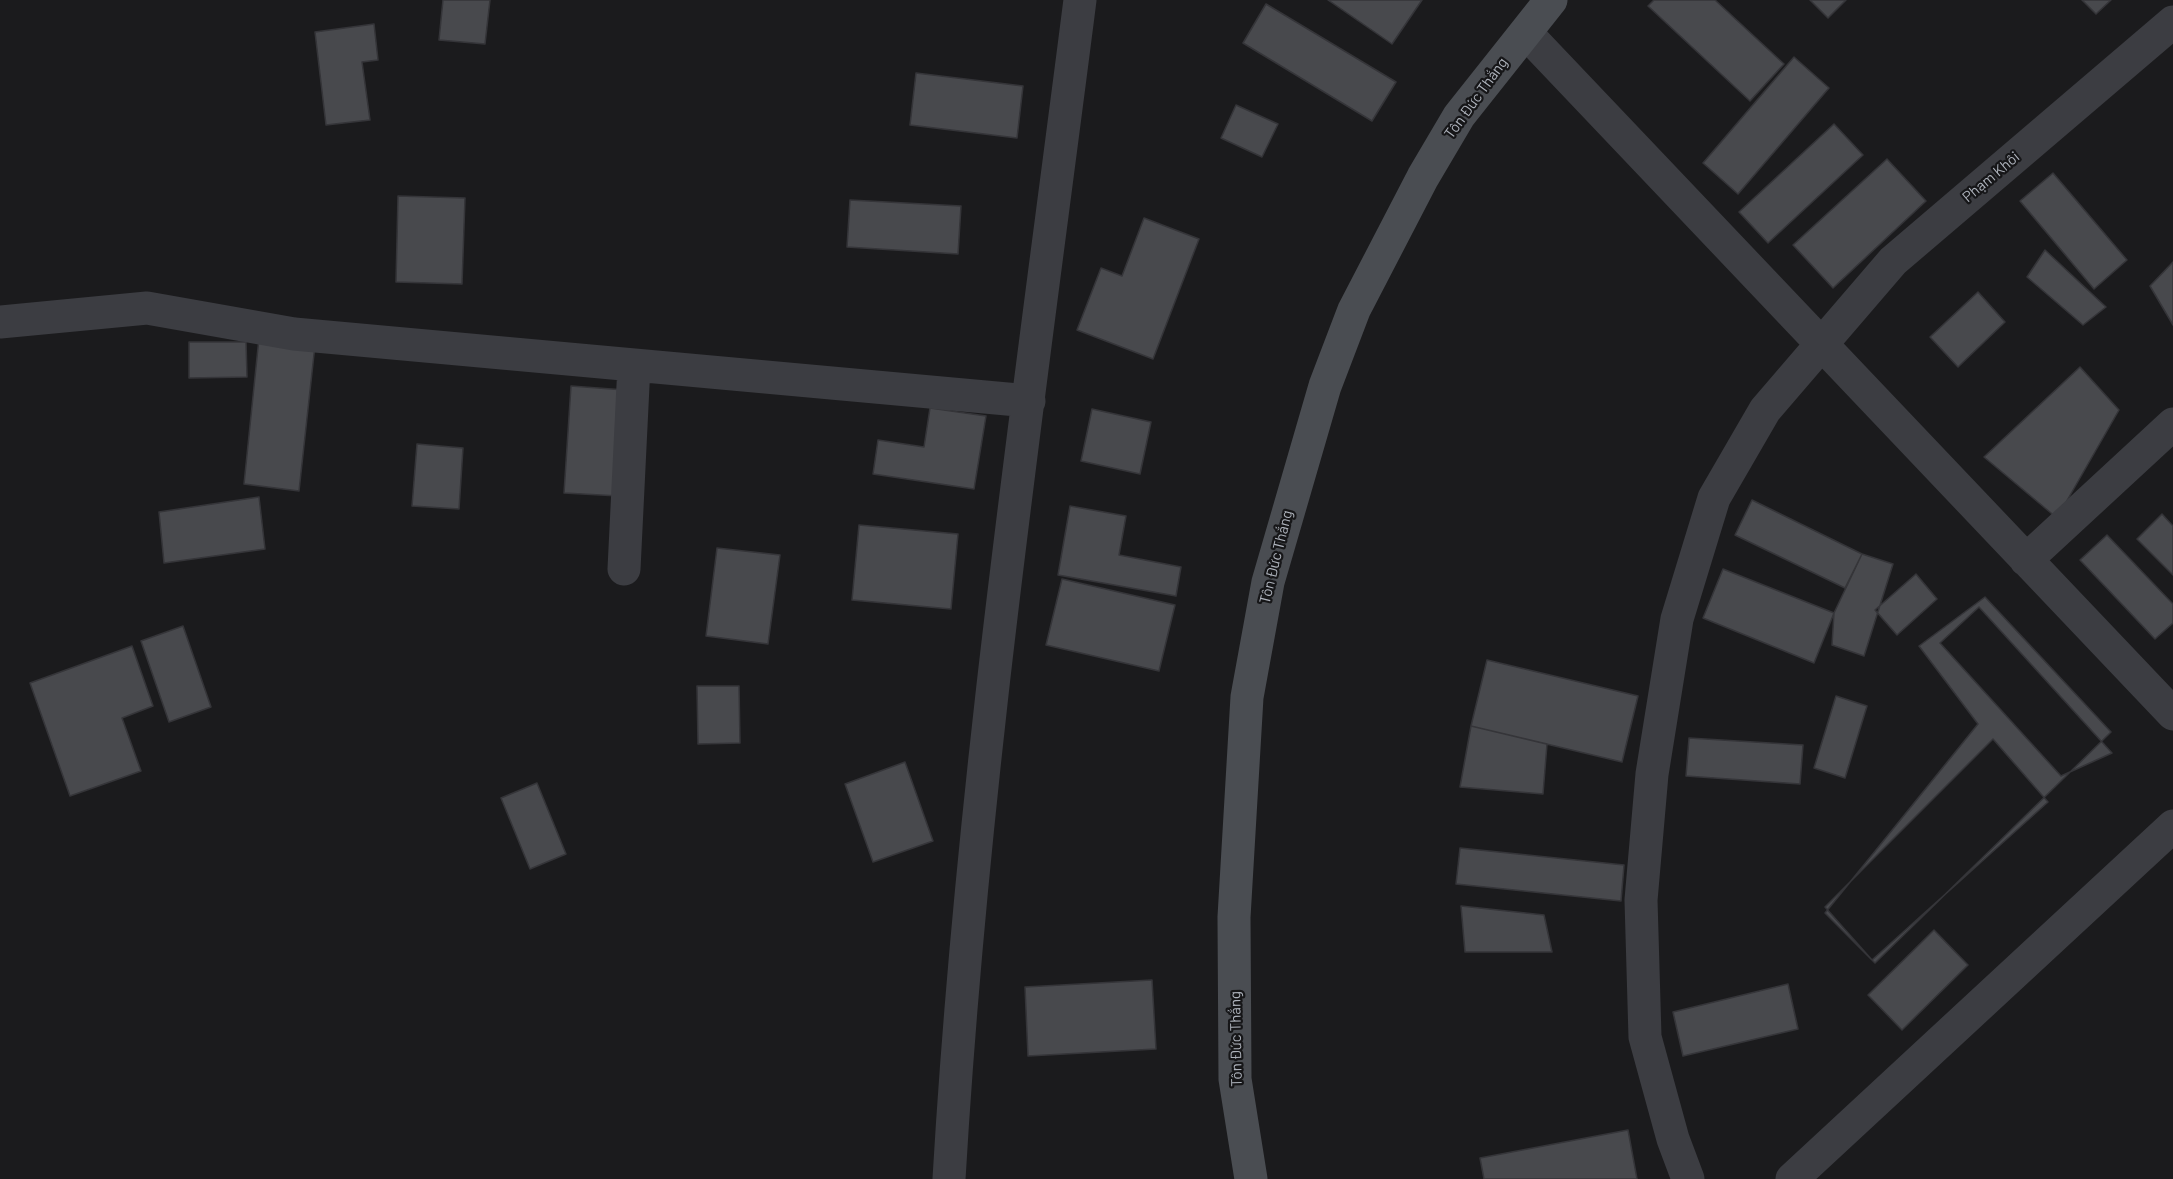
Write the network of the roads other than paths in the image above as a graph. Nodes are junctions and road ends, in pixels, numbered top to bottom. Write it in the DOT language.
graph roads {
  1 [pos="1080,0"];
  2 [pos="1551,0"];
  3 [pos="2173,22"];
  4 [pos="1526,33"];
  5 [pos="0,322"];
  6 [pos="1822,345"];
  7 [pos="634,365"];
  8 [pos="1029,401"];
  9 [pos="2173,424"];
  10 [pos="2026,560"];
  11 [pos="624,569"];
  12 [pos="2173,714"];
  13 [pos="2173,826"];
  14 [pos="949,1179"];
  15 [pos="1251,1179"];
  16 [pos="1688,1179"];
  17 [pos="1792,1179"];
  1 -- 8 [label="street"];
  2 -- 4 [label="street, Tôn Đức Thắng"];
  3 -- 6 [label="street, Phạm Khôi"];
  4 -- 6 [label="street"];
  4 -- 15 [label="street, Tôn Đức Thắng"];
  5 -- 7 [label="street"];
  6 -- 10 [label="street"];
  6 -- 16 [label="street, Phạm Khôi"];
  7 -- 8 [label="street"];
  7 -- 11 [label="street"];
  8 -- 14 [label="street"];
  9 -- 10 [label="street"];
  10 -- 12 [label="street"];
  13 -- 17 [label="street"];
}
